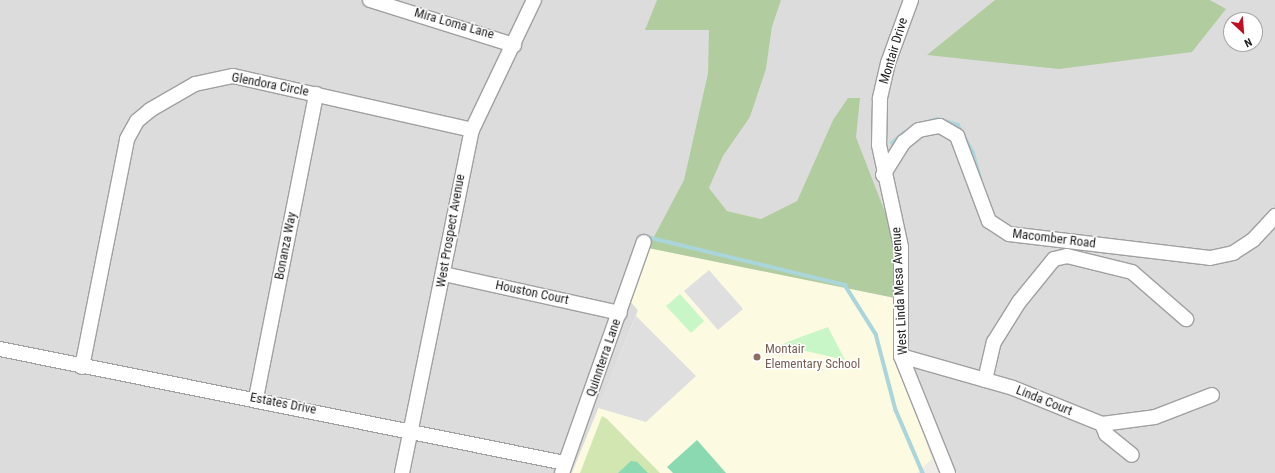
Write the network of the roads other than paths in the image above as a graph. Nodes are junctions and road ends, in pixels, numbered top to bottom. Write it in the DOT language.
graph roads {
  1 [pos="370,0"];
  2 [pos="534,0"];
  3 [pos="911,0"];
  4 [pos="514,45"];
  5 [pos="316,94"];
  6 [pos="472,130"];
  7 [pos="883,175"];
  8 [pos="1275,216"];
  9 [pos="644,242"];
  10 [pos="444,274"];
  11 [pos="620,313"];
  12 [pos="1186,319"];
  13 [pos="0,349"];
  14 [pos="901,356"];
  15 [pos="82,367"];
  16 [pos="985,380"];
  17 [pos="1212,395"];
  18 [pos="256,398"];
  19 [pos="1102,424"];
  20 [pos="411,430"];
  21 [pos="1132,455"];
  22 [pos="563,468"];
  23 [pos="402,473"];
  24 [pos="948,473"];
  1 -- 4 [label="street, Mira Loma Lane"];
  2 -- 4 [label="street, West Prospect Avenue"];
  3 -- 7 [label="street, Montair Drive"];
  4 -- 6 [label="street, West Prospect Avenue"];
  5 -- 6 [label="street, Glendora Circle"];
  5 -- 15 [label="street, Glendora Circle"];
  5 -- 18 [label="street, Bonanza Way"];
  6 -- 10 [label="street, West Prospect Avenue"];
  7 -- 8 [label="street, Macomber Road"];
  7 -- 14 [label="street, West Linda Mesa Avenue"];
  9 -- 11 [label="street, Quinnterra Lane"];
  10 -- 11 [label="street, Houston Court"];
  10 -- 20 [label="street, West Prospect Avenue"];
  11 -- 22 [label="street, Quinnterra Lane"];
  12 -- 16 [label="street"];
  13 -- 15 [label="street, Estates Drive"];
  14 -- 16 [label="street, Linda Court"];
  14 -- 24 [label="street, West Linda Mesa Avenue"];
  15 -- 18 [label="street, Estates Drive"];
  16 -- 19 [label="street, Linda Court"];
  17 -- 19 [label="street, Linda Court"];
  18 -- 20 [label="street, Estates Drive"];
  19 -- 21 [label="street"];
  20 -- 22 [label="street, Estates Drive"];
  20 -- 23 [label="street, West Prospect Avenue"];
}
